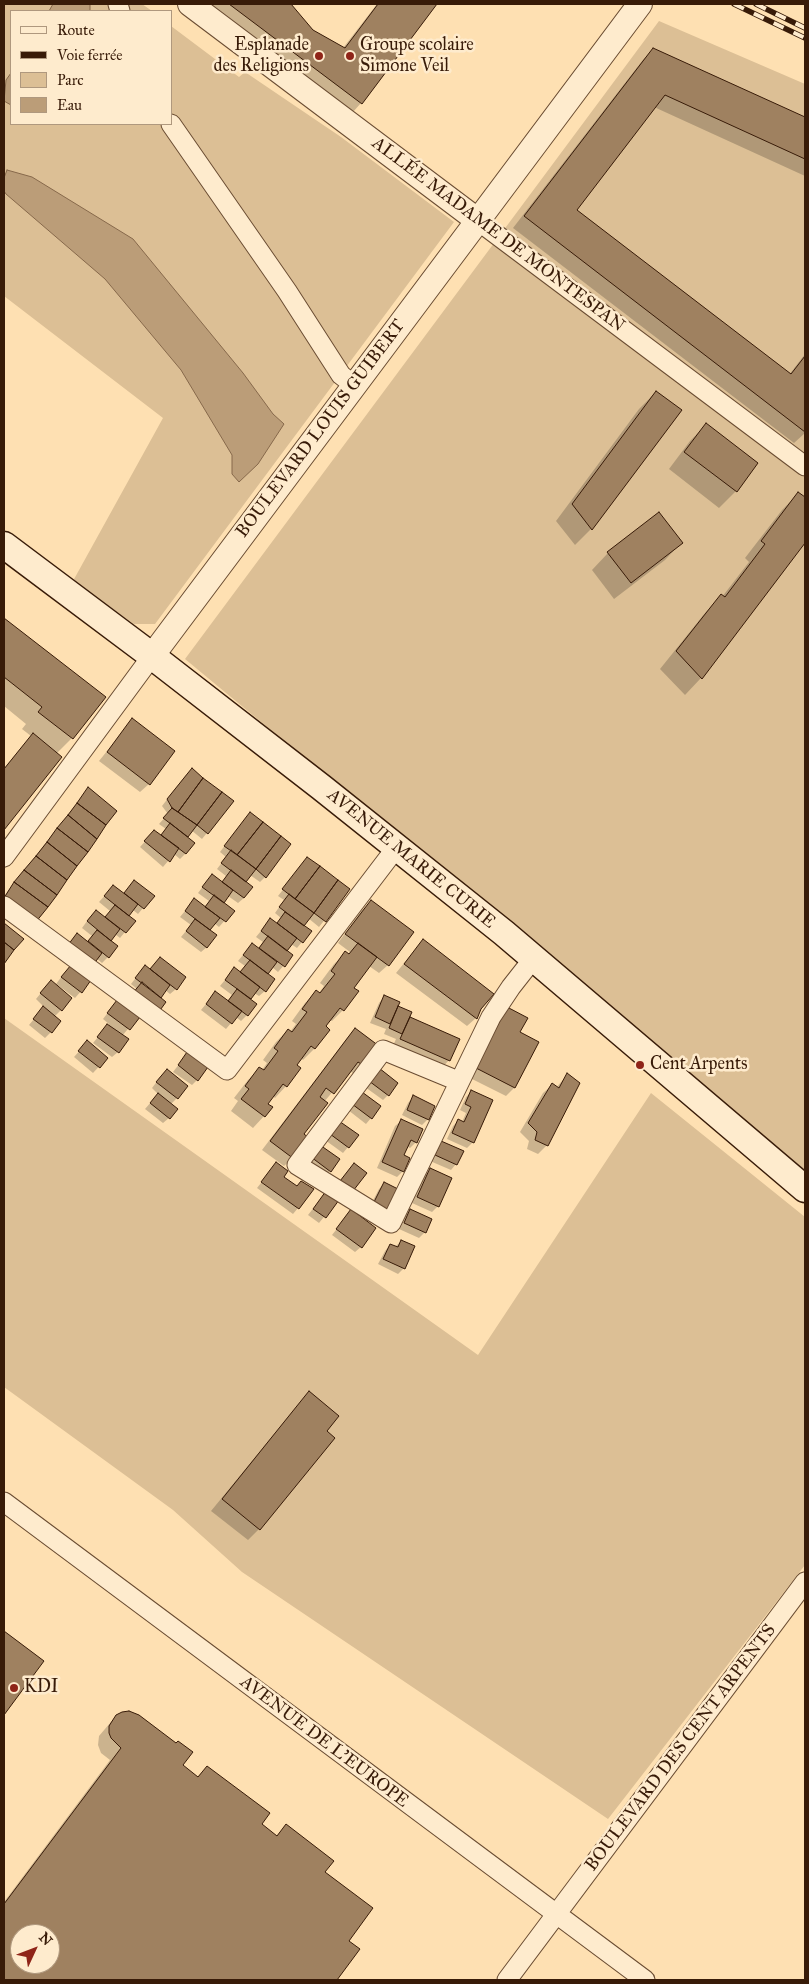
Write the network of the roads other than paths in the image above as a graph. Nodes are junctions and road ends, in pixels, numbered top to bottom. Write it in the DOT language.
graph roads {
  1 [pos="190,4"];
  2 [pos="637,8"];
  3 [pos="172,125"];
  4 [pos="477,220"];
  5 [pos="354,385"];
  6 [pos="805,466"];
  7 [pos="4,545"];
  8 [pos="152,656"];
  9 [pos="396,848"];
  10 [pos="4,856"];
  11 [pos="4,906"];
  12 [pos="533,959"];
  13 [pos="458,1081"];
  14 [pos="805,1189"];
  15 [pos="4,1502"];
  16 [pos="805,1582"];
  17 [pos="557,1914"];
  18 [pos="508,1980"];
  19 [pos="645,1980"];
  1 -- 4 [label="street, ALLÉE MADAME DE MONTESPAN"];
  2 -- 4 [label="street, BOULEVARD LOUIS GUIBERT"];
  3 -- 5 [label="street"];
  4 -- 5 [label="street, BOULEVARD LOUIS GUIBERT"];
  4 -- 6 [label="street, ALLÉE MADAME DE MONTESPAN"];
  5 -- 8 [label="street, BOULEVARD LOUIS GUIBERT"];
  7 -- 8 [label="main road, AVENUE MARIE CURIE"];
  8 -- 9 [label="main road, AVENUE MARIE CURIE"];
  8 -- 10 [label="street, BOULEVARD LOUIS GUIBERT"];
  9 -- 11 [label="street"];
  9 -- 12 [label="main road, AVENUE MARIE CURIE"];
  12 -- 13 [label="street"];
  12 -- 14 [label="main road, AVENUE MARIE CURIE"];
  13 -- 13 [label="street"];
  15 -- 17 [label="street, AVENUE DE L'EUROPE"];
  16 -- 17 [label="street, BOULEVARD DES CENT ARPENTS"];
  17 -- 18 [label="street, BOULEVARD DES CENT ARPENTS"];
  17 -- 19 [label="street, AVENUE DE L'EUROPE"];
}
